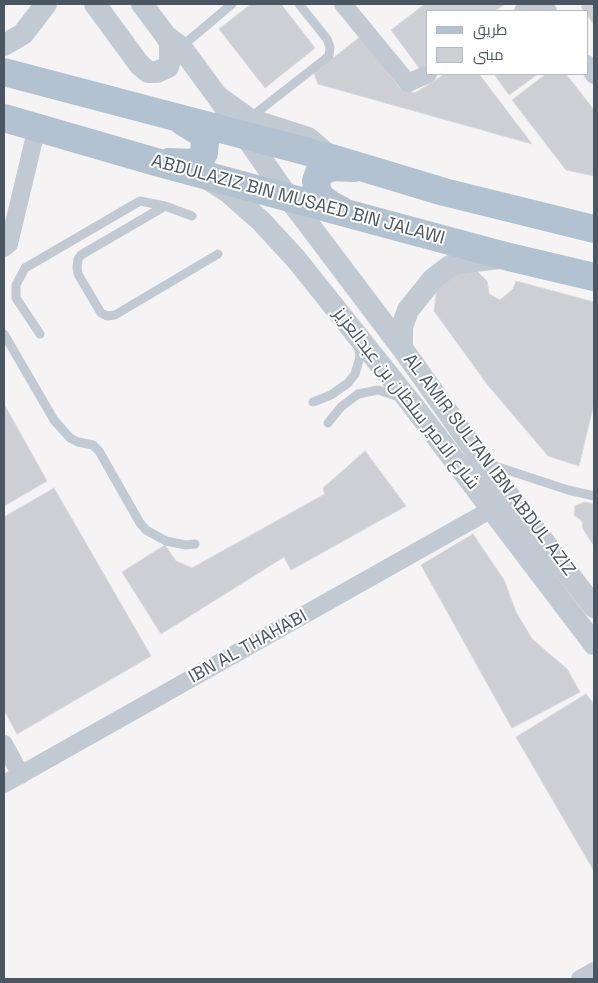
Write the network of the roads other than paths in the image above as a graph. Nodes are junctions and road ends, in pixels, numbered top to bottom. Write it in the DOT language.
graph roads {
  1 [pos="46,4"];
  2 [pos="95,4"];
  3 [pos="142,4"];
  4 [pos="232,4"];
  5 [pos="299,4"];
  6 [pos="343,4"];
  7 [pos="174,42"];
  8 [pos="4,45"];
  9 [pos="4,72"];
  10 [pos="426,75"];
  11 [pos="169,115"];
  12 [pos="4,118"];
  13 [pos="37,127"];
  14 [pos="247,127"];
  15 [pos="156,162"];
  16 [pos="366,169"];
  17 [pos="198,173"];
  18 [pos="288,197"];
  19 [pos="165,206"];
  20 [pos="350,214"];
  21 [pos="192,216"];
  22 [pos="594,230"];
  23 [pos="320,240"];
  24 [pos="4,248"];
  25 [pos="218,254"];
  26 [pos="509,257"];
  27 [pos="296,259"];
  28 [pos="594,277"];
  29 [pos="356,333"];
  30 [pos="4,334"];
  31 [pos="40,334"];
  32 [pos="402,348"];
  33 [pos="313,402"];
  34 [pos="410,403"];
  35 [pos="328,423"];
  36 [pos="483,462"];
  37 [pos="594,496"];
  38 [pos="492,509"];
  39 [pos="195,544"];
  40 [pos="594,607"];
  41 [pos="594,644"];
  42 [pos="4,744"];
  43 [pos="21,774"];
  44 [pos="4,784"];
  45 [pos="594,971"];
  46 [pos="580,979"];
  1 -- 8 [label="street"];
  2 -- 7 [label="street"];
  3 -- 7 [label="street"];
  4 -- 7 [label="lane"];
  5 -- 14 [label="lane"];
  6 -- 10 [label="street"];
  7 -- 14 [label="street, AL AMIR SULTAN IBN ABDUL AZIZ"];
  9 -- 11 [label="main road"];
  11 -- 14 [label="main road"];
  11 -- 15 [label="main road"];
  12 -- 13 [label="main road, ABDULAZIZ BIN MUSAED BIN JALAWI"];
  13 -- 15 [label="main road, ABDULAZIZ BIN MUSAED BIN JALAWI"];
  13 -- 24 [label="street"];
  14 -- 16 [label="main road"];
  14 -- 18 [label="street, AL AMIR SULTAN IBN ABDUL AZIZ"];
  15 -- 17 [label="main road, ABDULAZIZ BIN MUSAED BIN JALAWI"];
  16 -- 20 [label="main road"];
  16 -- 22 [label="main road"];
  17 -- 18 [label="main road, ABDULAZIZ BIN MUSAED BIN JALAWI"];
  17 -- 27 [label="street, شارع الامير سلطان بن عبدالعزيز"];
  18 -- 20 [label="main road, ABDULAZIZ BIN MUSAED BIN JALAWI"];
  18 -- 23 [label="street, AL AMIR SULTAN IBN ABDUL AZIZ"];
  19 -- 21 [label="lane"];
  19 -- 25 [label="lane"];
  19 -- 31 [label="lane"];
  20 -- 26 [label="main road, ABDULAZIZ BIN MUSAED BIN JALAWI"];
  23 -- 27 [label="street"];
  23 -- 32 [label="street, AL AMIR SULTAN IBN ABDUL AZIZ"];
  26 -- 28 [label="main road, ABDULAZIZ BIN MUSAED BIN JALAWI"];
  26 -- 32 [label="street, AL AMIR SULTAN IBN ABDUL AZIZ"];
  27 -- 29 [label="street, شارع الامير سلطان بن عبدالعزيز"];
  29 -- 33 [label="lane"];
  29 -- 34 [label="street, شارع الامير سلطان بن عبدالعزيز"];
  30 -- 39 [label="lane"];
  32 -- 36 [label="street, AL AMIR SULTAN IBN ABDUL AZIZ"];
  34 -- 35 [label="lane"];
  34 -- 38 [label="street, شارع الامير سلطان بن عبدالعزيز"];
  36 -- 37 [label="lane"];
  36 -- 40 [label="street, AL AMIR SULTAN IBN ABDUL AZIZ"];
  38 -- 41 [label="street, شارع الامير سلطان بن عبدالعزيز"];
  38 -- 43 [label="street, IBN AL THAHABI"];
  42 -- 43 [label="street"];
  43 -- 44 [label="street, IBN AL THAHABI"];
  45 -- 46 [label="street"];
}
